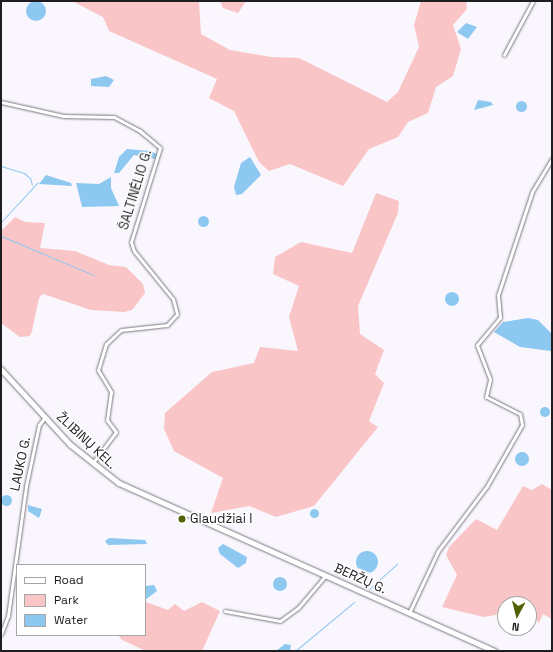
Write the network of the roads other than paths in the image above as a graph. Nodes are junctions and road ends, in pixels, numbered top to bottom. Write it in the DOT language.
graph roads {
  1 [pos="533,1"];
  2 [pos="504,55"];
  3 [pos="1,102"];
  4 [pos="552,159"];
  5 [pos="1,369"];
  6 [pos="45,417"];
  7 [pos="92,464"];
  8 [pos="216,528"];
  9 [pos="325,576"];
  10 [pos="225,611"];
  11 [pos="409,613"];
  12 [pos="1,634"];
  13 [pos="495,651"];
  1 -- 2 [label="street"];
  3 -- 7 [label="street, ŠALTINĖLIO G."];
  4 -- 11 [label="street"];
  5 -- 6 [label="main road, ŽLIBINŲ KEL."];
  6 -- 7 [label="main road, ŽLIBINŲ KEL."];
  6 -- 12 [label="street, LAUKO G."];
  7 -- 8 [label="main road, ŽLIBINŲ KEL."];
  8 -- 9 [label="main road, BERŽŲ G."];
  9 -- 10 [label="street"];
  9 -- 11 [label="main road, BERŽŲ G."];
  11 -- 13 [label="main road, BERŽŲ G."];
}
